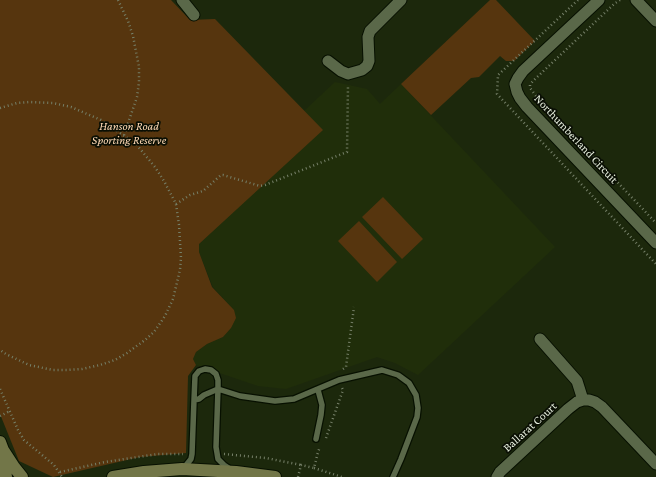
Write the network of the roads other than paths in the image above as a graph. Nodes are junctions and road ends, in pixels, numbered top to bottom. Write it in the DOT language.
graph roads {
  1 [pos="182,0"];
  2 [pos="401,0"];
  3 [pos="599,0"];
  4 [pos="636,0"];
  5 [pos="194,15"];
  6 [pos="656,21"];
  7 [pos="328,61"];
  8 [pos="656,243"];
  9 [pos="540,339"];
  10 [pos="218,389"];
  11 [pos="318,390"];
  12 [pos="194,400"];
  13 [pos="583,400"];
  14 [pos="316,439"];
  15 [pos="1,446"];
  16 [pos="656,464"];
  17 [pos="182,469"];
  18 [pos="236,472"];
  19 [pos="394,474"];
  20 [pos="6,477"];
  21 [pos="22,477"];
  22 [pos="112,477"];
  23 [pos="275,477"];
  24 [pos="497,477"];
  1 -- 5 [label="street"];
  2 -- 7 [label="street"];
  3 -- 8 [label="street, Northumberland Circuit"];
  4 -- 6 [label="street"];
  9 -- 13 [label="street"];
  10 -- 11 [label="lane"];
  10 -- 12 [label="lane"];
  10 -- 12 [label="lane"];
  10 -- 18 [label="lane"];
  11 -- 14 [label="lane"];
  11 -- 19 [label="lane"];
  12 -- 17 [label="lane"];
  13 -- 16 [label="street"];
  13 -- 24 [label="street, Ballarat Court"];
  15 -- 20 [label="street"];
  15 -- 21 [label="street"];
  17 -- 18 [label="street"];
  17 -- 22 [label="street"];
  18 -- 23 [label="street"];
}
